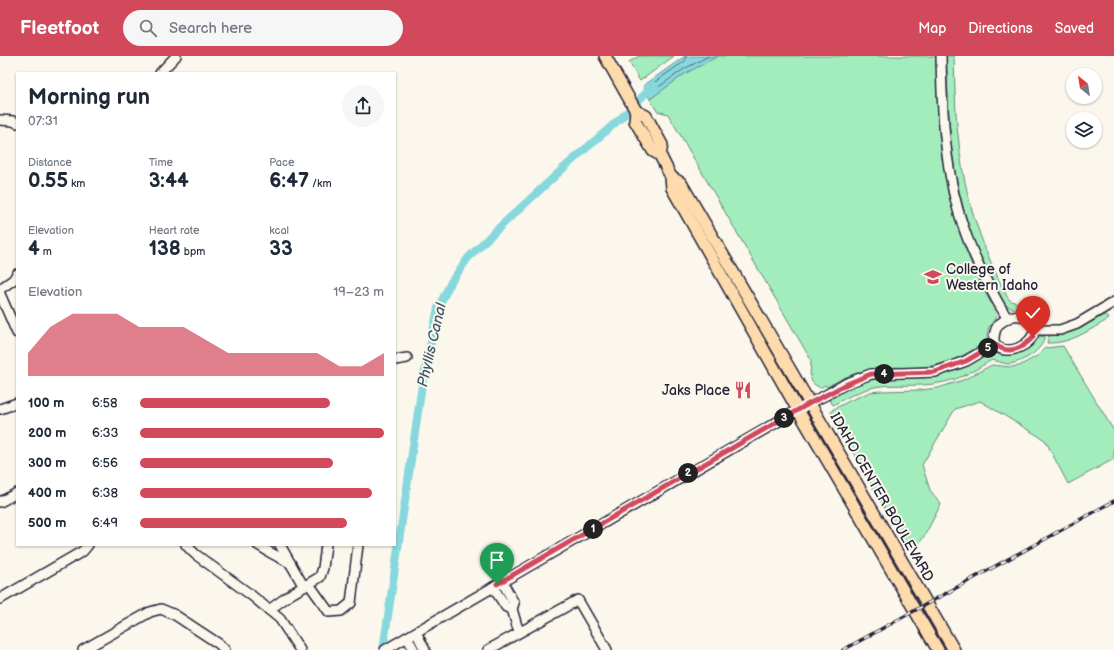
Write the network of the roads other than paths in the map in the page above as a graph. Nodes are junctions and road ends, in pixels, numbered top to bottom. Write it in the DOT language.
graph roads {
  1 [pos="176,56"];
  2 [pos="606,56"];
  3 [pos="941,56"];
  4 [pos="161,72"];
  5 [pos="0,120"];
  6 [pos="16,122"];
  7 [pos="672,177"];
  8 [pos="16,276"];
  9 [pos="0,289"];
  10 [pos="0,294"];
  11 [pos="1114,302"];
  12 [pos="1007,318"];
  13 [pos="1035,330"];
  14 [pos="16,331"];
  15 [pos="995,344"];
  16 [pos="407,358"];
  17 [pos="396,360"];
  18 [pos="16,402"];
  19 [pos="810,403"];
  20 [pos="0,408"];
  21 [pos="798,410"];
  22 [pos="16,494"];
  23 [pos="0,502"];
  24 [pos="87,546"];
  25 [pos="187,546"];
  26 [pos="260,546"];
  27 [pos="281,546"];
  28 [pos="326,546"];
  29 [pos="358,546"];
  30 [pos="290,563"];
  31 [pos="502,582"];
  32 [pos="306,585"];
  33 [pos="493,587"];
  34 [pos="0,599"];
  35 [pos="512,609"];
  36 [pos="269,610"];
  37 [pos="520,631"];
  38 [pos="416,632"];
  39 [pos="407,637"];
  40 [pos="83,650"];
  41 [pos="225,650"];
  42 [pos="300,650"];
  43 [pos="385,650"];
  44 [pos="414,650"];
  45 [pos="425,650"];
  46 [pos="488,650"];
  47 [pos="607,650"];
  48 [pos="938,650"];
  49 [pos="954,650"];
  1 -- 4 [label="street"];
  2 -- 7 [label="main road, IDAHO CENTER BOULEVARD"];
  3 -- 12 [label="street"];
  5 -- 6 [label="street"];
  7 -- 19 [label="main road, IDAHO CENTER BOULEVARD"];
  7 -- 21 [label="main road, IDAHO CENTER BOULEVARD"];
  8 -- 9 [label="street"];
  10 -- 14 [label="street"];
  11 -- 13 [label="street"];
  12 -- 13 [label="street"];
  12 -- 15 [label="street"];
  13 -- 15 [label="street"];
  15 -- 19 [label="street"];
  16 -- 17 [label="street"];
  18 -- 20 [label="street"];
  19 -- 21 [label="street"];
  19 -- 49 [label="main road, IDAHO CENTER BOULEVARD"];
  21 -- 31 [label="street"];
  21 -- 48 [label="main road, IDAHO CENTER BOULEVARD"];
  22 -- 23 [label="street"];
  24 -- 34 [label="street"];
  25 -- 36 [label="street"];
  26 -- 30 [label="street"];
  27 -- 30 [label="street"];
  28 -- 32 [label="street"];
  29 -- 32 [label="street"];
  30 -- 32 [label="street"];
  31 -- 33 [label="street"];
  31 -- 35 [label="street"];
  32 -- 36 [label="street"];
  33 -- 35 [label="street"];
  33 -- 38 [label="street"];
  35 -- 37 [label="street"];
  36 -- 42 [label="street"];
  37 -- 46 [label="street"];
  37 -- 47 [label="street"];
  38 -- 39 [label="street"];
  38 -- 45 [label="street"];
  39 -- 43 [label="street"];
  39 -- 44 [label="street"];
  40 -- 41 [label="street"];
}
